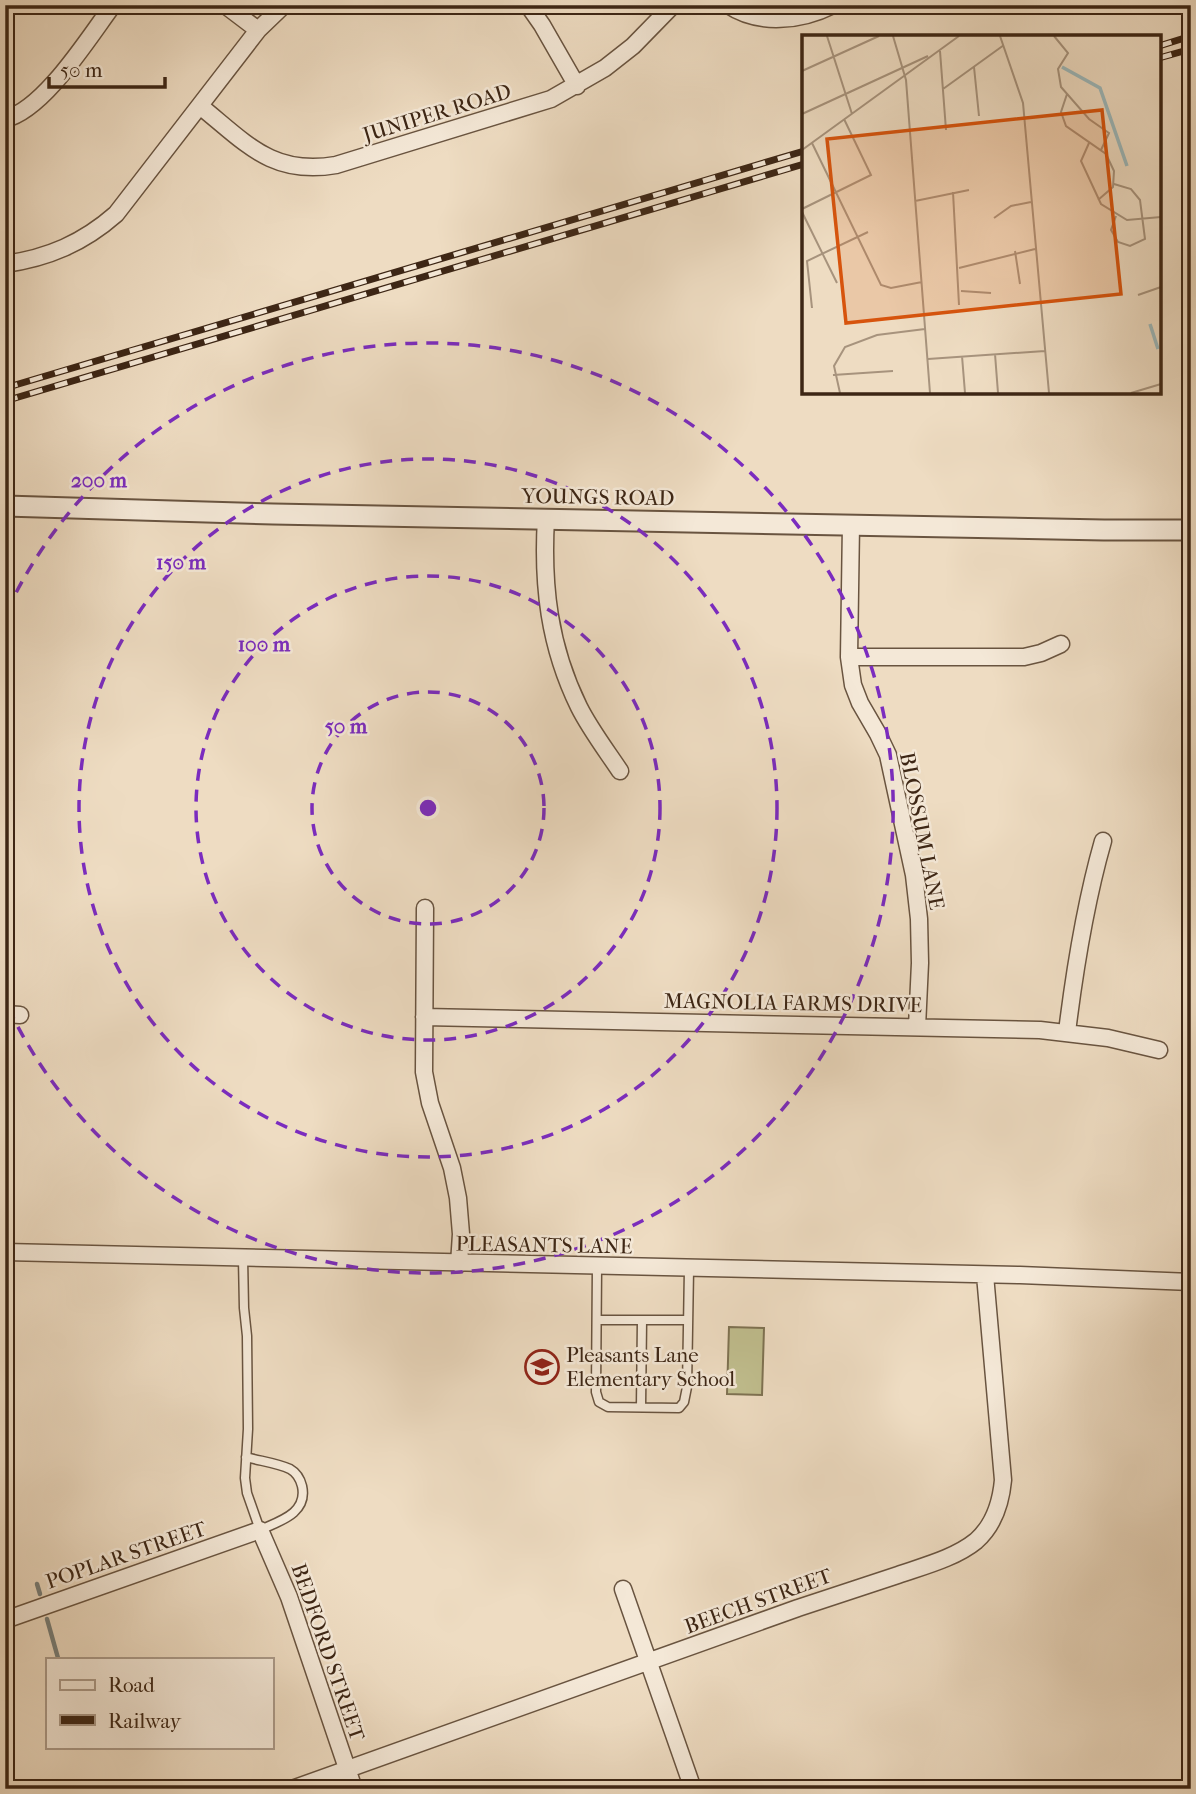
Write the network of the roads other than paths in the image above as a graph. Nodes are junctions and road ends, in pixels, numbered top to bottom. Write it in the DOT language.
graph roads {
  1 [pos="113,5"];
  2 [pos="225,5"];
  3 [pos="284,5"];
  4 [pos="528,5"];
  5 [pos="673,5"];
  6 [pos="728,5"];
  7 [pos="833,5"];
  8 [pos="258,30"];
  9 [pos="577,86"];
  10 [pos="200,106"];
  11 [pos="5,119"];
  12 [pos="5,264"];
  13 [pos="5,506"];
  14 [pos="546,518"];
  15 [pos="851,524"];
  16 [pos="1191,530"];
  17 [pos="1061,644"];
  18 [pos="849,657"];
  19 [pos="620,771"];
  20 [pos="1103,841"];
  21 [pos="425,908"];
  22 [pos="424,1017"];
  23 [pos="917,1027"];
  24 [pos="1066,1032"];
  25 [pos="1159,1050"];
  26 [pos="5,1252"];
  27 [pos="243,1258"];
  28 [pos="459,1264"];
  29 [pos="597,1267"];
  30 [pos="689,1269"];
  31 [pos="985,1275"];
  32 [pos="1191,1282"];
  33 [pos="597,1320"];
  34 [pos="642,1320"];
  35 [pos="688,1320"];
  36 [pos="641,1407"];
  37 [pos="246,1457"];
  38 [pos="260,1530"];
  39 [pos="623,1588"];
  40 [pos="5,1620"];
  41 [pos="650,1661"];
  42 [pos="347,1769"];
  43 [pos="292,1789"];
  44 [pos="354,1789"];
  45 [pos="693,1789"];
  1 -- 11 [label="street"];
  2 -- 8 [label="street"];
  3 -- 8 [label="street"];
  4 -- 9 [label="street"];
  5 -- 9 [label="street, JUNIPER ROAD"];
  6 -- 7 [label="street"];
  8 -- 10 [label="street"];
  9 -- 10 [label="street, JUNIPER ROAD"];
  10 -- 12 [label="street"];
  13 -- 14 [label="street, YOUNGS ROAD"];
  14 -- 15 [label="street, YOUNGS ROAD"];
  14 -- 19 [label="street"];
  15 -- 16 [label="street, YOUNGS ROAD"];
  15 -- 18 [label="street, BLOSSUM LANE"];
  17 -- 18 [label="street"];
  18 -- 23 [label="street, BLOSSUM LANE"];
  20 -- 24 [label="street"];
  21 -- 22 [label="street"];
  22 -- 23 [label="street, MAGNOLIA FARMS DRIVE"];
  22 -- 28 [label="street"];
  23 -- 24 [label="street, MAGNOLIA FARMS DRIVE"];
  24 -- 25 [label="street, MAGNOLIA FARMS DRIVE"];
  26 -- 27 [label="street, PLEASANTS LANE"];
  27 -- 28 [label="street, PLEASANTS LANE"];
  27 -- 37 [label="lane"];
  28 -- 29 [label="street, PLEASANTS LANE"];
  29 -- 30 [label="street, PLEASANTS LANE"];
  29 -- 33 [label="lane"];
  30 -- 31 [label="street, PLEASANTS LANE"];
  30 -- 35 [label="lane"];
  31 -- 32 [label="street, PLEASANTS LANE"];
  31 -- 41 [label="street, BEECH STREET"];
  33 -- 34 [label="lane"];
  33 -- 36 [label="lane"];
  34 -- 35 [label="lane"];
  34 -- 36 [label="lane"];
  35 -- 36 [label="lane"];
  37 -- 38 [label="lane"];
  37 -- 38 [label="lane"];
  38 -- 40 [label="street, POPLAR STREET"];
  38 -- 42 [label="street, BEDFORD STREET"];
  39 -- 41 [label="street"];
  41 -- 42 [label="street, BEECH STREET"];
  41 -- 45 [label="street"];
  42 -- 43 [label="street, BEECH STREET"];
  42 -- 44 [label="street, BEDFORD STREET"];
}
